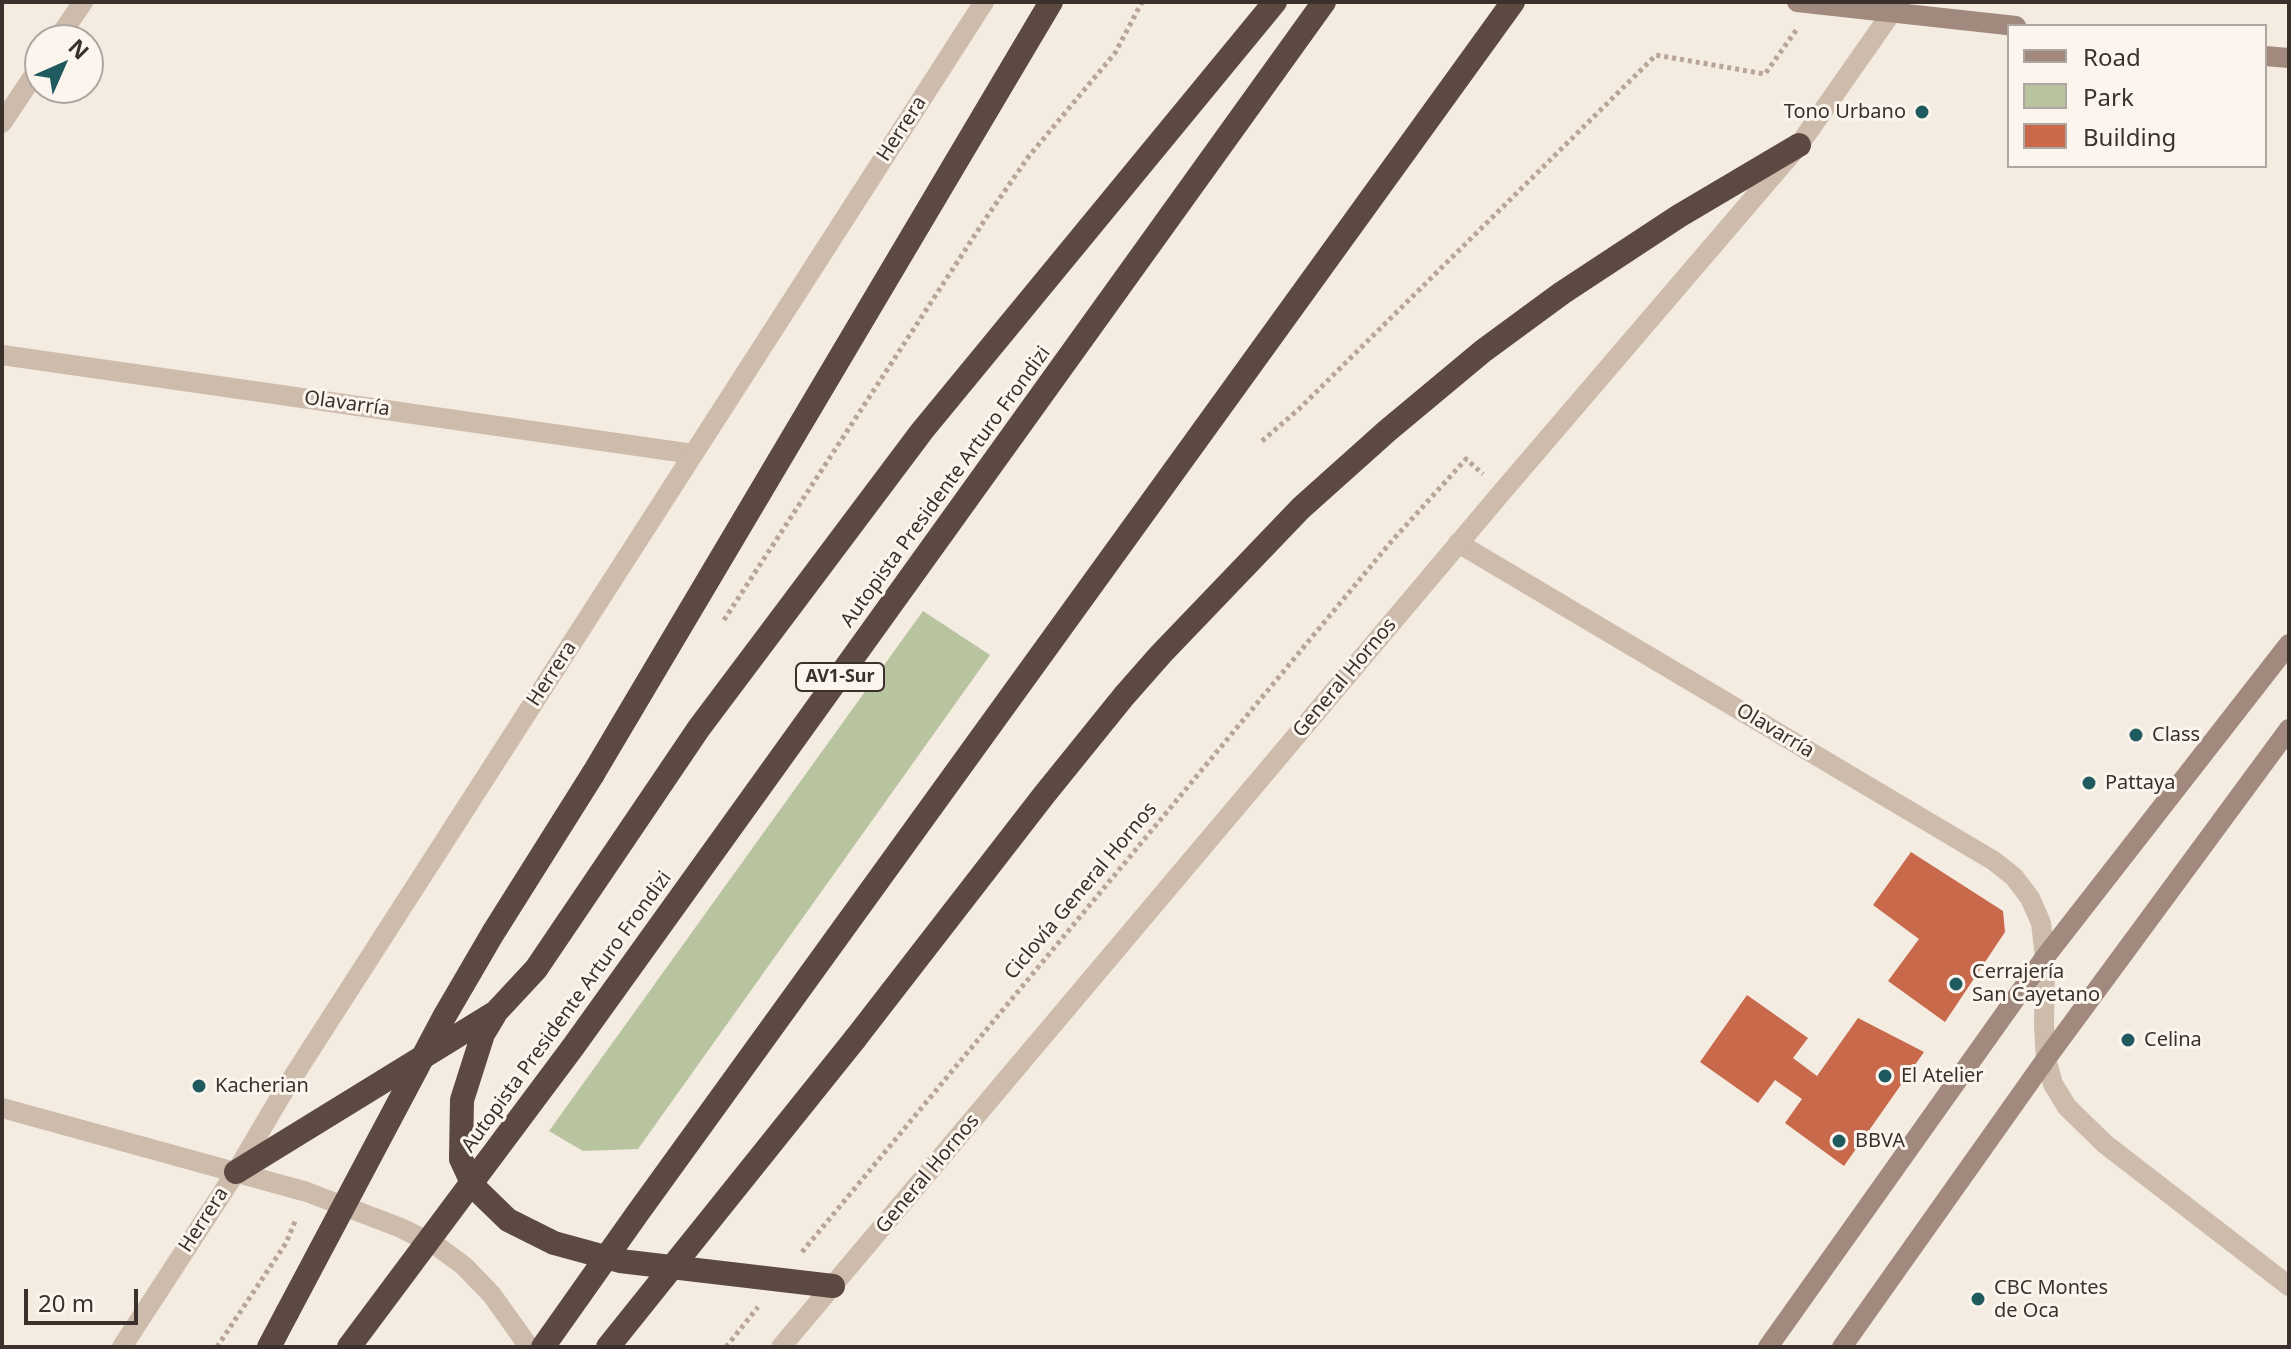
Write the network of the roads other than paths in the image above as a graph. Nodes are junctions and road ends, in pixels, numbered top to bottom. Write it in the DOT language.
graph roads {
  1 [pos="83,2"];
  2 [pos="984,2"];
  3 [pos="1051,2"];
  4 [pos="1275,2"];
  5 [pos="1324,2"];
  6 [pos="1513,2"];
  7 [pos="1806,3"];
  8 [pos="1896,7"];
  9 [pos="68,24"];
  10 [pos="2007,25"];
  11 [pos="2267,56"];
  12 [pos="2289,58"];
  13 [pos="24,90"];
  14 [pos="2,123"];
  15 [pos="1799,145"];
  16 [pos="2,355"];
  17 [pos="693,454"];
  18 [pos="1458,543"];
  19 [pos="2289,644"];
  20 [pos="2289,729"];
  21 [pos="2045,957"];
  22 [pos="496,1012"];
  23 [pos="2046,1059"];
  24 [pos="2,1108"];
  25 [pos="236,1172"];
  26 [pos="833,1286"];
  27 [pos="2289,1286"];
  28 [pos="492,1295"];
  29 [pos="122,1347"];
  30 [pos="269,1347"];
  31 [pos="349,1347"];
  32 [pos="529,1347"];
  33 [pos="543,1347"];
  34 [pos="556,1347"];
  35 [pos="608,1347"];
  36 [pos="781,1347"];
  37 [pos="1768,1347"];
  38 [pos="1842,1347"];
  1 -- 9 [label="street"];
  2 -- 17 [label="street, Herrera"];
  3 -- 30 [label="highway, bridge"];
  4 -- 22 [label="highway"];
  5 -- 31 [label="highway, Autopista Presidente Arturo Frondizi / AV1-Sur, bridge"];
  6 -- 33 [label="highway, bridge"];
  7 -- 8 [label="main road"];
  8 -- 10 [label="main road"];
  8 -- 15 [label="street, General Hornos"];
  11 -- 12 [label="main road"];
  13 -- 14 [label="street"];
  15 -- 18 [label="street, General Hornos"];
  15 -- 35 [label="highway, bridge"];
  16 -- 17 [label="street, Olavarría"];
  17 -- 25 [label="street, Herrera"];
  18 -- 21 [label="street, Olavarría"];
  18 -- 26 [label="street, General Hornos"];
  19 -- 21 [label="main road"];
  20 -- 23 [label="main road"];
  21 -- 23 [label="street, Olavarría"];
  21 -- 37 [label="main road"];
  22 -- 25 [label="highway"];
  22 -- 26 [label="highway"];
  23 -- 27 [label="street, Olavarría"];
  23 -- 38 [label="main road"];
  24 -- 25 [label="street"];
  25 -- 28 [label="street"];
  25 -- 29 [label="street, Herrera"];
  26 -- 36 [label="street, General Hornos"];
  28 -- 32 [label="street"];
  28 -- 34 [label="street"];
}
